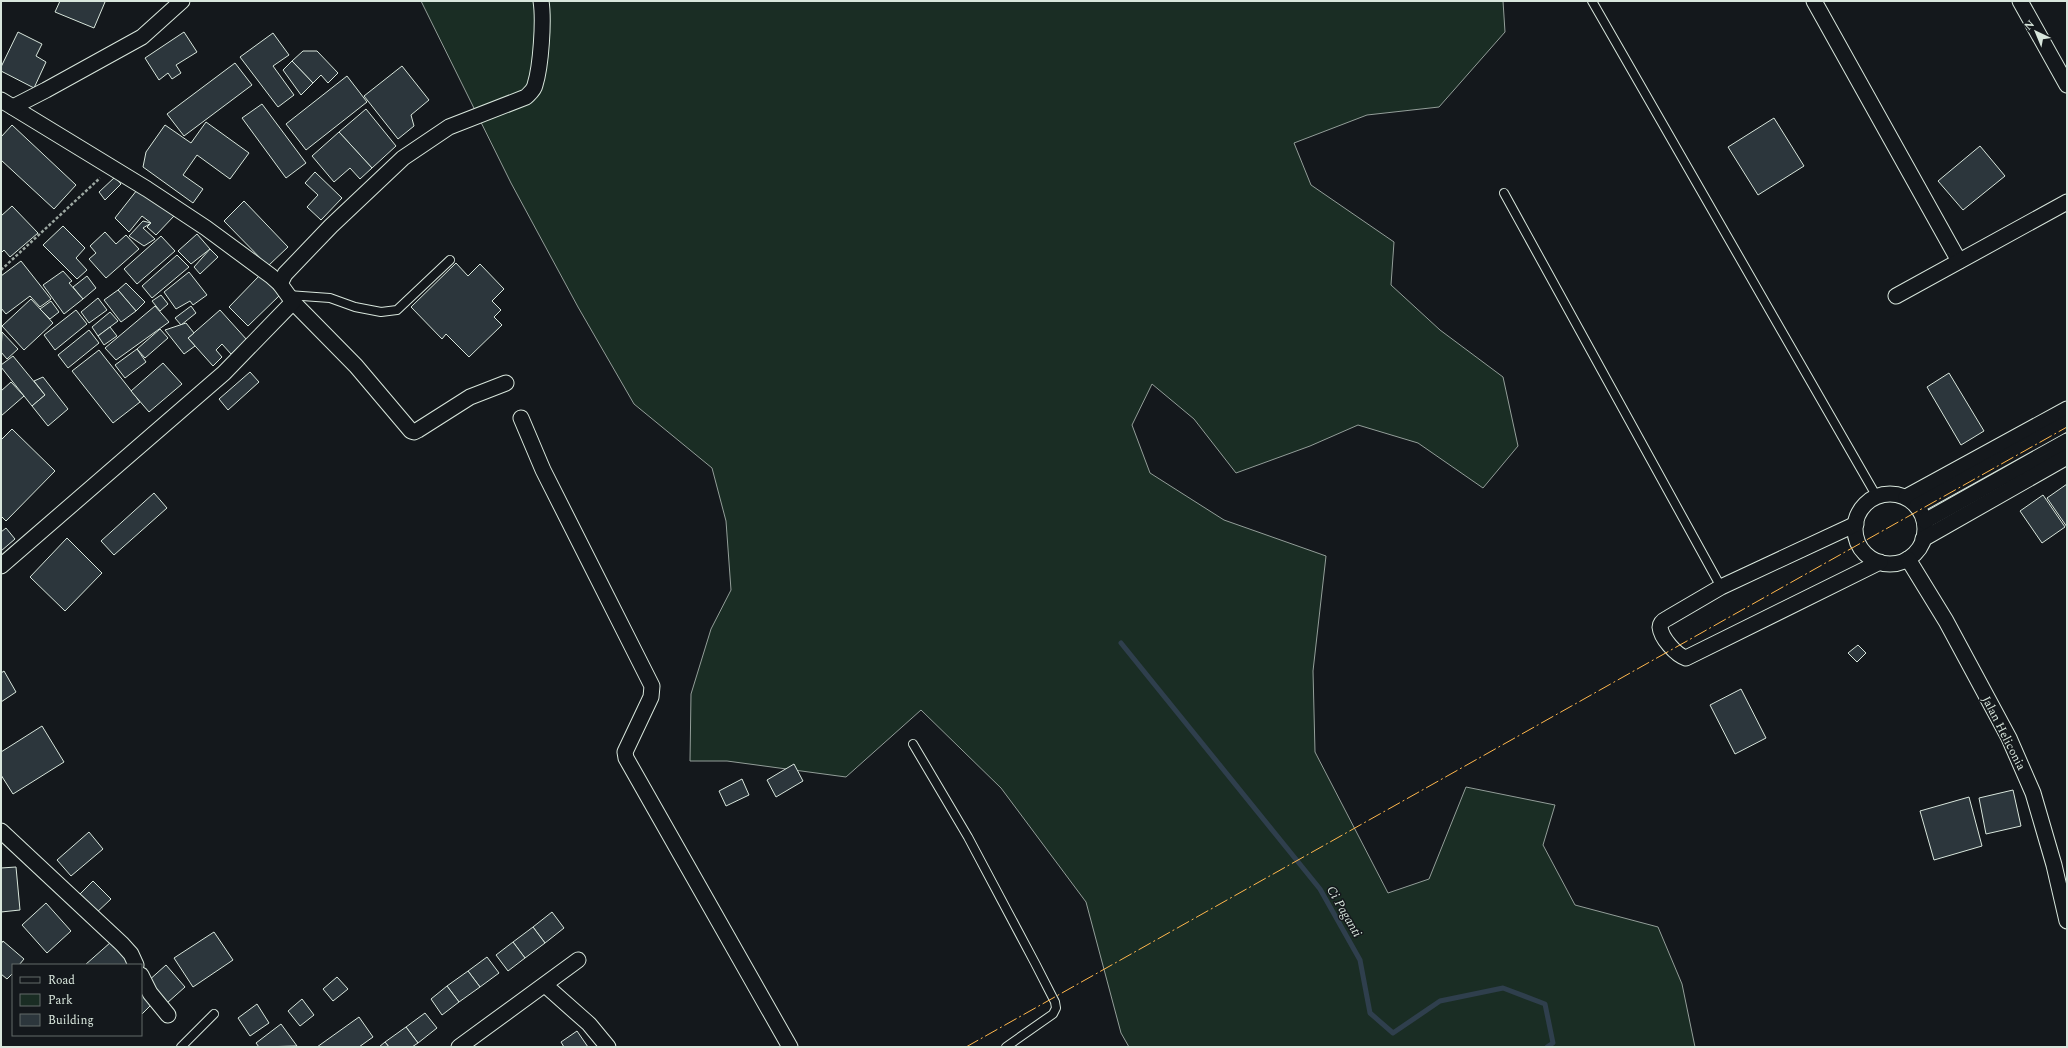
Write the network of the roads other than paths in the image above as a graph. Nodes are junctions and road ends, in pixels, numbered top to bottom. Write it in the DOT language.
graph roads {
  1 [pos="182,1"];
  2 [pos="540,1"];
  3 [pos="1592,1"];
  4 [pos="1814,1"];
  5 [pos="2020,1"];
  6 [pos="2067,85"];
  7 [pos="7,104"];
  8 [pos="1504,193"];
  9 [pos="2067,202"];
  10 [pos="450,260"];
  11 [pos="1958,261"];
  12 [pos="287,294"];
  13 [pos="1896,296"];
  14 [pos="506,383"];
  15 [pos="2067,409"];
  16 [pos="521,418"];
  17 [pos="2067,423"];
  18 [pos="2067,441"];
  19 [pos="2067,457"];
  20 [pos="1877,496"];
  21 [pos="1912,502"];
  22 [pos="1924,521"];
  23 [pos="1856,524"];
  24 [pos="1923,539"];
  25 [pos="1908,558"];
  26 [pos="1880,562"];
  27 [pos="1,566"];
  28 [pos="1721,587"];
  29 [pos="912,744"];
  30 [pos="1,831"];
  31 [pos="2067,921"];
  32 [pos="578,960"];
  33 [pos="136,964"];
  34 [pos="142,977"];
  35 [pos="545,985"];
  36 [pos="214,1014"];
  37 [pos="168,1015"];
  38 [pos="181,1047"];
  39 [pos="459,1047"];
  40 [pos="608,1047"];
  41 [pos="790,1047"];
  42 [pos="1006,1047"];
  1 -- 7 [label="street"];
  2 -- 12 [label="street"];
  3 -- 20 [label="lane"];
  4 -- 11 [label="street"];
  5 -- 6 [label="street"];
  7 -- 12 [label="street"];
  8 -- 28 [label="lane"];
  9 -- 11 [label="street"];
  10 -- 12 [label="lane"];
  11 -- 13 [label="street"];
  12 -- 14 [label="street"];
  12 -- 27 [label="street"];
  15 -- 21 [label="street"];
  16 -- 41 [label="street"];
  17 -- 21 [label="street"];
  18 -- 22 [label="street"];
  19 -- 24 [label="street"];
  20 -- 21 [label="street"];
  20 -- 23 [label="street"];
  21 -- 22 [label="street"];
  22 -- 24 [label="street"];
  23 -- 26 [label="street"];
  23 -- 28 [label="street"];
  24 -- 25 [label="street"];
  25 -- 26 [label="street"];
  25 -- 31 [label="street, Jalan Heliconia"];
  26 -- 28 [label="street"];
  29 -- 42 [label="lane"];
  30 -- 33 [label="street"];
  32 -- 35 [label="street"];
  34 -- 37 [label="street"];
  35 -- 39 [label="street"];
  35 -- 40 [label="street"];
  36 -- 38 [label="lane"];
}
